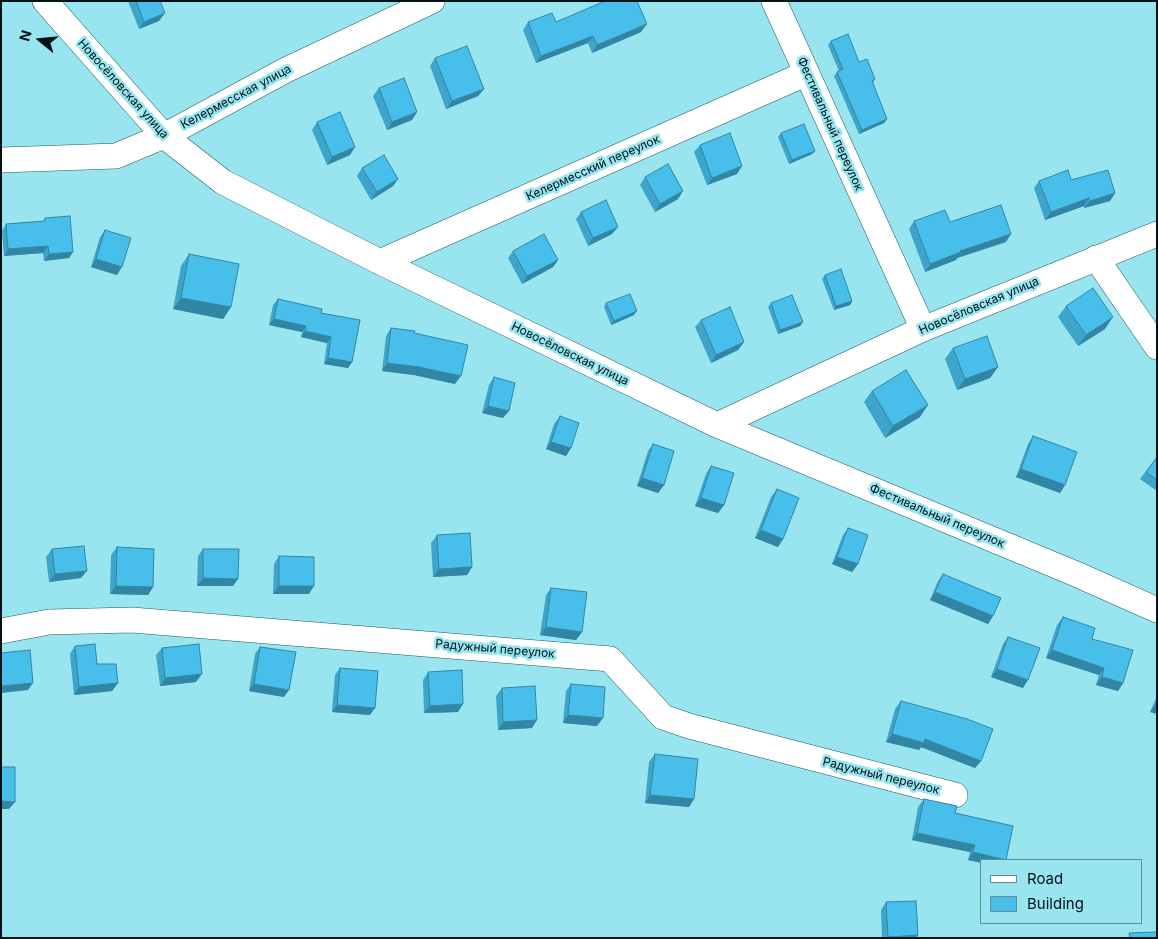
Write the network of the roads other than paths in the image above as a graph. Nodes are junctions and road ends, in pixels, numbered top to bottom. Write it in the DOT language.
graph roads {
  1 [pos="44,1"];
  2 [pos="432,1"];
  3 [pos="774,1"];
  4 [pos="806,73"];
  5 [pos="164,136"];
  6 [pos="1,160"];
  7 [pos="1157,234"];
  8 [pos="1096,258"];
  9 [pos="380,262"];
  10 [pos="923,329"];
  11 [pos="1157,347"];
  12 [pos="717,425"];
  13 [pos="1157,610"];
  14 [pos="1,631"];
  15 [pos="955,795"];
  1 -- 5 [label="street, Новосёловская улица"];
  2 -- 5 [label="street, Келермесская улица"];
  3 -- 4 [label="street, Фестивальный переулок"];
  4 -- 9 [label="street, Келермесский переулок"];
  4 -- 10 [label="street, Фестивальный переулок"];
  5 -- 6 [label="street, Келермесская улица"];
  5 -- 9 [label="street, Новосёловская улица"];
  7 -- 8 [label="street, Новосёловская улица"];
  8 -- 10 [label="street, Новосёловская улица"];
  8 -- 11 [label="street"];
  9 -- 12 [label="street, Новосёловская улица"];
  10 -- 12 [label="street, Новосёловская улица"];
  12 -- 13 [label="street, Фестивальный переулок"];
  14 -- 15 [label="street, Радужный переулок"];
}
